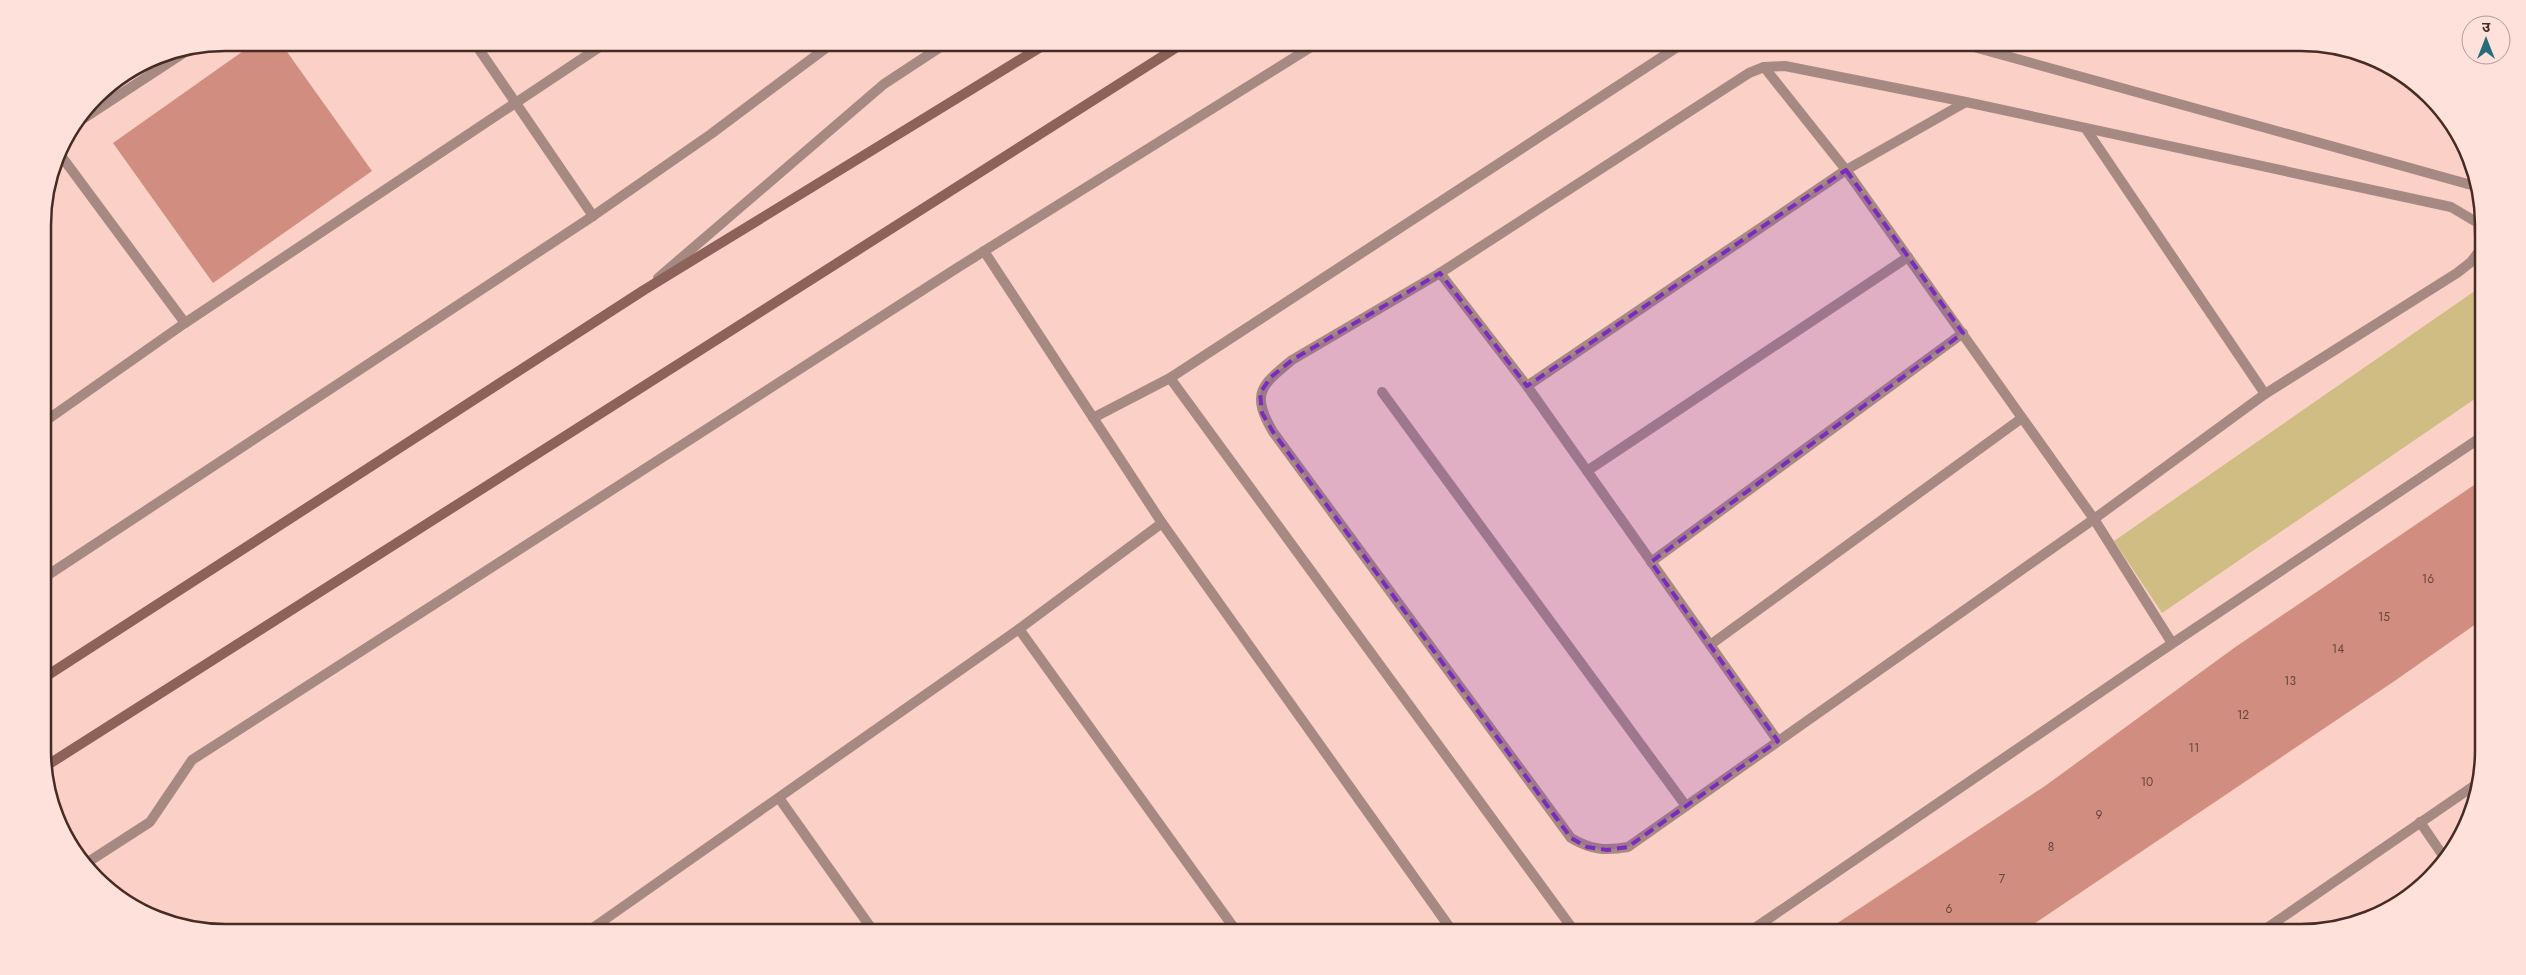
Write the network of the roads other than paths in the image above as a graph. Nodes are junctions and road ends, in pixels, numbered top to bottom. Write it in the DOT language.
graph roads {
  1 [pos="1304,51"];
  2 [pos="1671,51"];
  3 [pos="1989,51"];
  4 [pos="481,52"];
  5 [pos="592,52"];
  6 [pos="821,52"];
  7 [pos="933,52"];
  8 [pos="1032,52"];
  9 [pos="1171,52"];
  10 [pos="172,60"];
  11 [pos="1764,67"];
  12 [pos="1966,102"];
  13 [pos="515,103"];
  14 [pos="95,111"];
  15 [pos="2086,129"];
  16 [pos="65,161"];
  17 [pos="1846,170"];
  18 [pos="2470,184"];
  19 [pos="593,216"];
  20 [pos="2475,222"];
  21 [pos="984,251"];
  22 [pos="1908,257"];
  23 [pos="2475,257"];
  24 [pos="1440,273"];
  25 [pos="644,290"];
  26 [pos="185,323"];
  27 [pos="1963,333"];
  28 [pos="1170,378"];
  29 [pos="1527,386"];
  30 [pos="1382,392"];
  31 [pos="2265,394"];
  32 [pos="52,417"];
  33 [pos="1093,418"];
  34 [pos="2022,418"];
  35 [pos="2475,441"];
  36 [pos="1587,471"];
  37 [pos="2094,519"];
  38 [pos="1162,523"];
  39 [pos="1651,562"];
  40 [pos="51,573"];
  41 [pos="1019,629"];
  42 [pos="2172,643"];
  43 [pos="1710,645"];
  44 [pos="51,673"];
  45 [pos="1778,741"];
  46 [pos="52,762"];
  47 [pos="2470,788"];
  48 [pos="779,798"];
  49 [pos="1686,806"];
  50 [pos="2420,822"];
  51 [pos="2441,852"];
  52 [pos="92,860"];
  53 [pos="1447,923"];
  54 [pos="1569,923"];
  55 [pos="1762,923"];
  56 [pos="2274,923"];
  57 [pos="599,924"];
  58 [pos="868,924"];
  59 [pos="1231,924"];
  1 -- 21 [label="street"];
  2 -- 28 [label="street"];
  3 -- 18 [label="street"];
  4 -- 13 [label="street"];
  5 -- 13 [label="street"];
  6 -- 19 [label="street"];
  7 -- 25 [label="street"];
  8 -- 25 [label="street"];
  9 -- 46 [label="street"];
  10 -- 14 [label="street"];
  11 -- 12 [label="street"];
  11 -- 17 [label="street"];
  11 -- 24 [label="street"];
  12 -- 15 [label="street"];
  12 -- 17 [label="street"];
  13 -- 19 [label="street"];
  13 -- 26 [label="street"];
  15 -- 20 [label="street"];
  15 -- 31 [label="street"];
  16 -- 26 [label="street"];
  17 -- 22 [label="street"];
  17 -- 29 [label="street"];
  19 -- 40 [label="street"];
  21 -- 33 [label="street"];
  21 -- 52 [label="street"];
  22 -- 27 [label="street"];
  22 -- 36 [label="street"];
  23 -- 31 [label="street"];
  24 -- 29 [label="street"];
  24 -- 49 [label="street"];
  25 -- 44 [label="street"];
  26 -- 32 [label="street"];
  27 -- 34 [label="street"];
  27 -- 39 [label="street"];
  28 -- 33 [label="street"];
  28 -- 54 [label="street"];
  29 -- 36 [label="street"];
  30 -- 49 [label="street"];
  31 -- 37 [label="street"];
  33 -- 38 [label="street"];
  34 -- 37 [label="street"];
  34 -- 43 [label="street"];
  35 -- 42 [label="street"];
  36 -- 39 [label="street"];
  37 -- 42 [label="street"];
  37 -- 45 [label="street"];
  38 -- 41 [label="street"];
  38 -- 53 [label="street"];
  39 -- 43 [label="street"];
  41 -- 48 [label="street"];
  41 -- 59 [label="street"];
  42 -- 55 [label="street"];
  43 -- 45 [label="street"];
  45 -- 49 [label="street"];
  47 -- 50 [label="street"];
  48 -- 57 [label="street"];
  48 -- 58 [label="street"];
  50 -- 51 [label="street"];
  50 -- 56 [label="street"];
}
